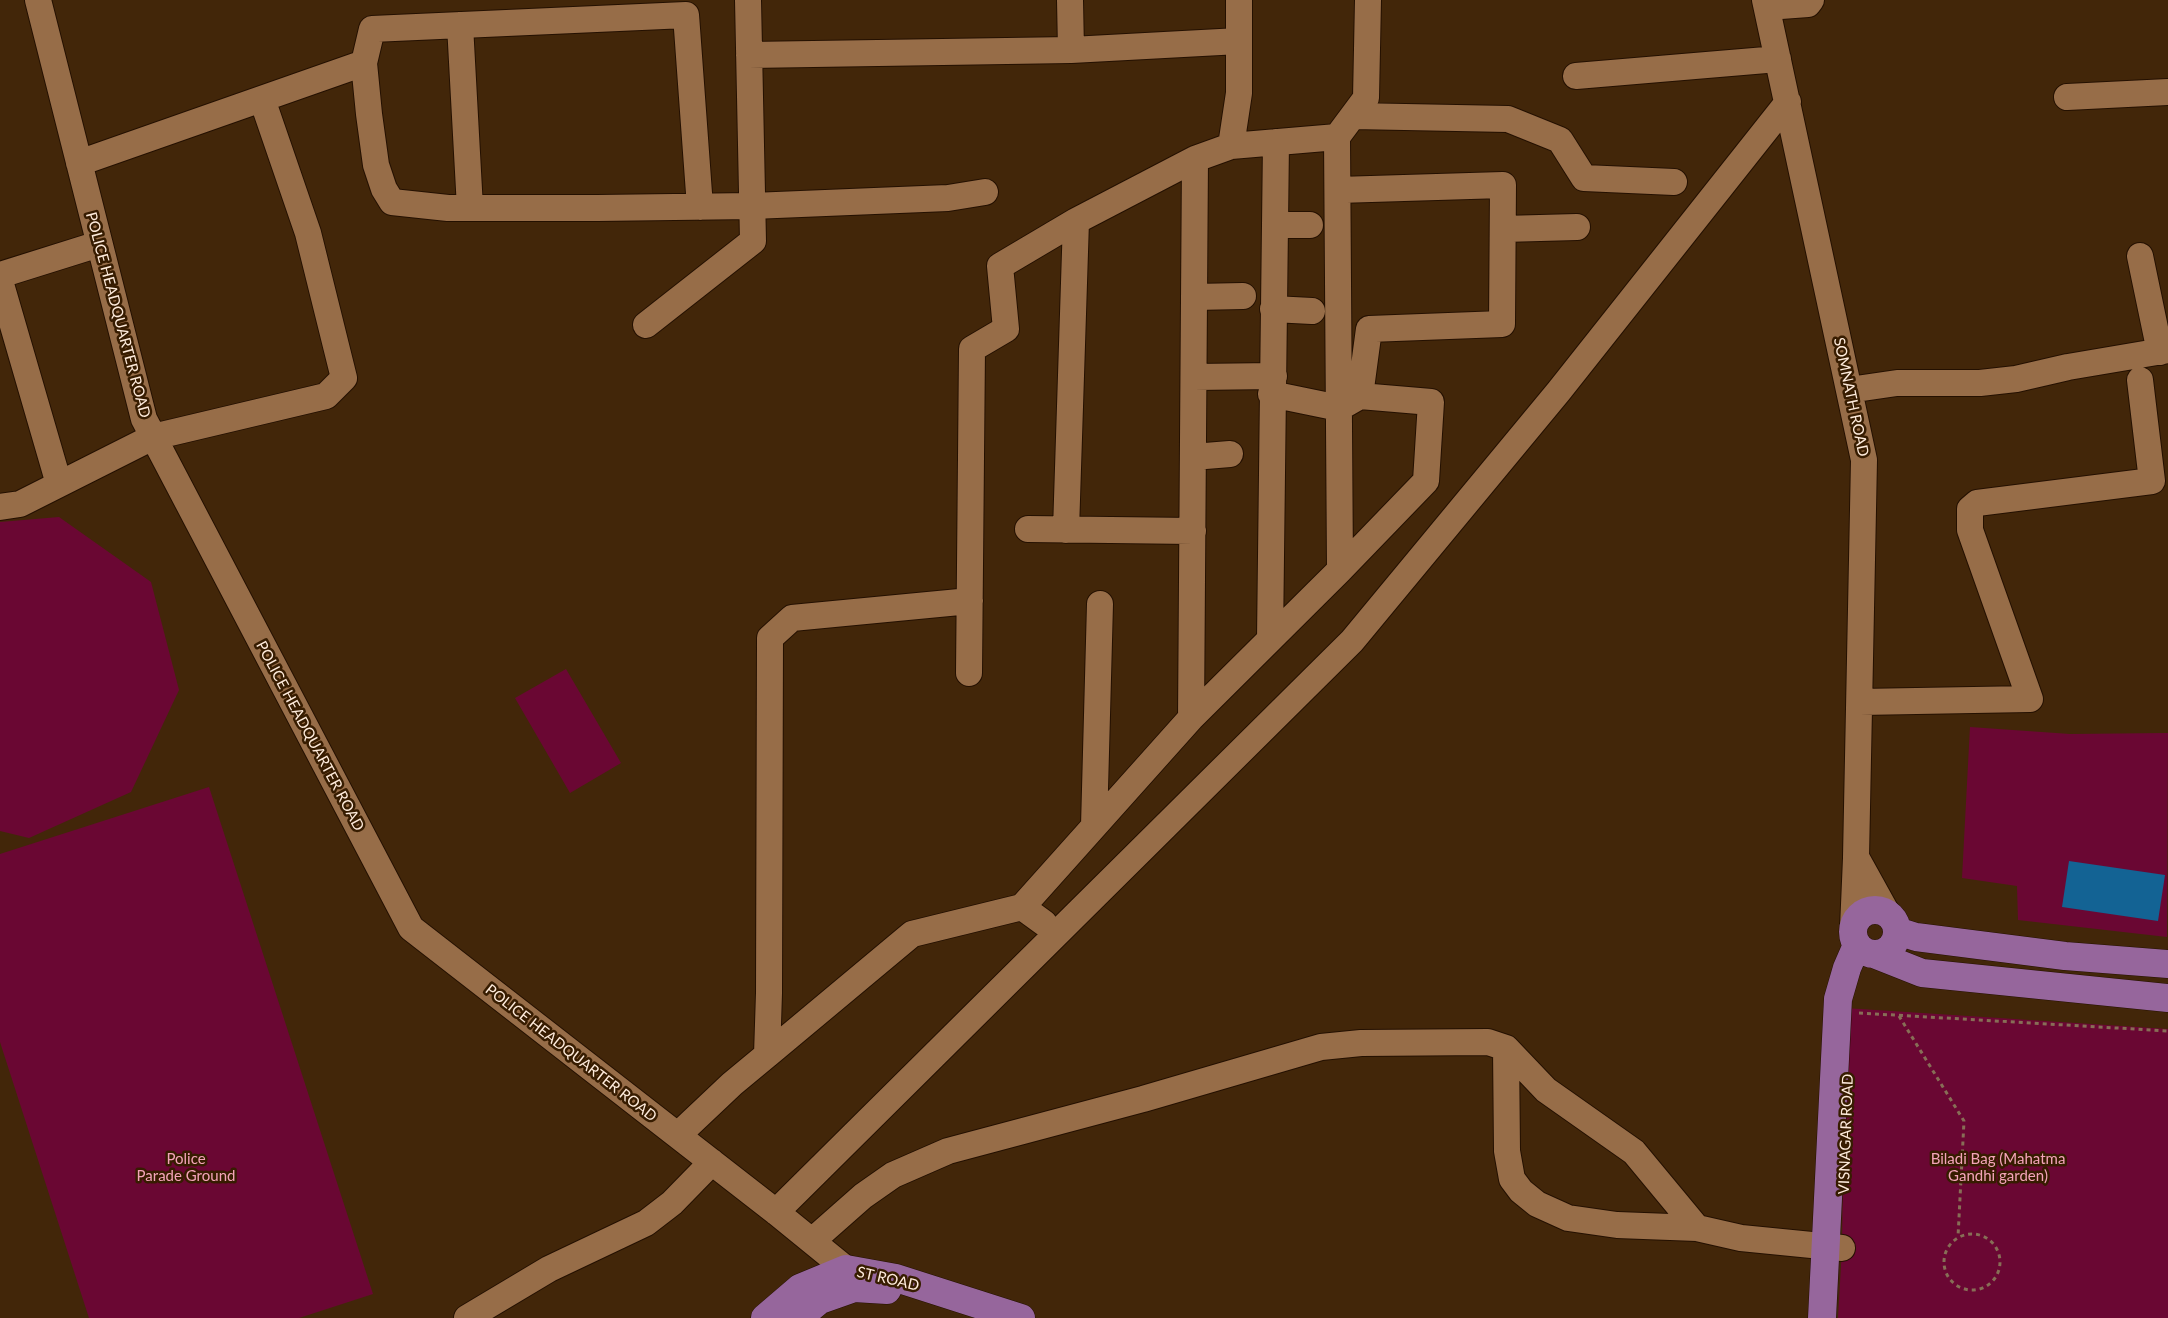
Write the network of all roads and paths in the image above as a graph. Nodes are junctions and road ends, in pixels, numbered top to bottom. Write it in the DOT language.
graph roads {
  1 [pos="38,0"];
  2 [pos="748,0"];
  3 [pos="1070,0"];
  4 [pos="1238,0"];
  5 [pos="1368,0"];
  6 [pos="1811,0"];
  7 [pos="1766,4"];
  8 [pos="460,25"];
  9 [pos="1239,41"];
  10 [pos="1071,50"];
  11 [pos="749,55"];
  12 [pos="1778,59"];
  13 [pos="364,63"];
  14 [pos="1576,76"];
  15 [pos="2168,92"];
  16 [pos="2067,97"];
  17 [pos="262,99"];
  18 [pos="1788,102"];
  19 [pos="1353,116"];
  20 [pos="1337,137"];
  21 [pos="1276,142"];
  22 [pos="1231,146"];
  23 [pos="1195,159"];
  24 [pos="79,163"];
  25 [pos="1674,182"];
  26 [pos="1338,190"];
  27 [pos="985,192"];
  28 [pos="752,206"];
  29 [pos="700,207"];
  30 [pos="470,208"];
  31 [pos="1076,221"];
  32 [pos="1275,225"];
  33 [pos="1310,225"];
  34 [pos="1577,227"];
  35 [pos="1504,229"];
  36 [pos="99,244"];
  37 [pos="2140,256"];
  38 [pos="0,276"];
  39 [pos="0,280"];
  40 [pos="1243,296"];
  41 [pos="1194,297"];
  42 [pos="1273,309"];
  43 [pos="1312,311"];
  44 [pos="646,325"];
  45 [pos="2164,351"];
  46 [pos="1194,377"];
  47 [pos="2140,380"];
  48 [pos="1273,385"];
  49 [pos="1850,390"];
  50 [pos="1349,402"];
  51 [pos="153,437"];
  52 [pos="1230,454"];
  53 [pos="1193,457"];
  54 [pos="59,484"];
  55 [pos="0,507"];
  56 [pos="1028,529"];
  57 [pos="1066,530"];
  58 [pos="1193,531"];
  59 [pos="1340,570"];
  60 [pos="970,601"];
  61 [pos="1100,604"];
  62 [pos="1270,639"];
  63 [pos="969,673"];
  64 [pos="1860,702"];
  65 [pos="1191,718"];
  66 [pos="1094,826"];
  67 [pos="1856,857"];
  68 [pos="1022,906"];
  69 [pos="1892,922"];
  70 [pos="1044,923"];
  71 [pos="1863,945"];
  72 [pos="2168,964"];
  73 [pos="2168,998"];
  74 [pos="1851,1013"];
  75 [pos="1899,1015"];
  76 [pos="2168,1031"];
  77 [pos="1506,1048"];
  78 [pos="767,1056"];
  79 [pos="678,1135"];
  80 [pos="712,1162"];
  81 [pos="776,1212"];
  82 [pos="1697,1228"];
  83 [pos="1958,1237"];
  84 [pos="812,1241"];
  85 [pos="1834,1247"];
  86 [pos="850,1278"];
  87 [pos="467,1318"];
  88 [pos="765,1318"];
  89 [pos="798,1318"];
  90 [pos="974,1318"];
  91 [pos="1021,1318"];
  92 [pos="1822,1318"];
  93 [pos="1838,1318"];
  1 -- 24 [label="street, POLICE HEADQUARTER ROAD"];
  2 -- 11 [label="street"];
  3 -- 10 [label="street"];
  4 -- 9 [label="street"];
  5 -- 19 [label="street"];
  6 -- 7 [label="street"];
  7 -- 12 [label="street, SOMNATH ROAD"];
  8 -- 13 [label="street"];
  8 -- 29 [label="street"];
  8 -- 30 [label="street"];
  9 -- 10 [label="street"];
  9 -- 22 [label="street"];
  10 -- 11 [label="street"];
  11 -- 28 [label="street"];
  12 -- 14 [label="street"];
  12 -- 18 [label="street, SOMNATH ROAD"];
  13 -- 17 [label="street"];
  13 -- 30 [label="street"];
  15 -- 16 [label="street"];
  17 -- 24 [label="street"];
  17 -- 51 [label="street"];
  18 -- 49 [label="street, SOMNATH ROAD"];
  18 -- 81 [label="street"];
  19 -- 20 [label="street"];
  19 -- 25 [label="street"];
  20 -- 21 [label="street"];
  20 -- 26 [label="street"];
  21 -- 22 [label="street"];
  21 -- 32 [label="street"];
  22 -- 23 [label="street"];
  23 -- 31 [label="street"];
  23 -- 41 [label="street"];
  24 -- 36 [label="street, POLICE HEADQUARTER ROAD"];
  26 -- 35 [label="street"];
  26 -- 50 [label="street"];
  27 -- 28 [label="street"];
  28 -- 29 [label="street"];
  28 -- 44 [label="street"];
  29 -- 30 [label="street"];
  31 -- 57 [label="street"];
  31 -- 60 [label="street"];
  32 -- 33 [label="street"];
  32 -- 42 [label="street"];
  34 -- 35 [label="street"];
  35 -- 50 [label="street"];
  36 -- 38 [label="street"];
  36 -- 51 [label="street, POLICE HEADQUARTER ROAD"];
  37 -- 45 [label="street"];
  39 -- 54 [label="street"];
  40 -- 41 [label="street"];
  41 -- 46 [label="street"];
  42 -- 43 [label="street"];
  42 -- 48 [label="street"];
  45 -- 49 [label="street"];
  46 -- 48 [label="street"];
  46 -- 53 [label="street"];
  47 -- 64 [label="street"];
  48 -- 50 [label="street"];
  48 -- 62 [label="street"];
  49 -- 64 [label="street, SOMNATH ROAD"];
  50 -- 59 [label="street"];
  50 -- 59 [label="street"];
  51 -- 54 [label="street"];
  51 -- 79 [label="street, POLICE HEADQUARTER ROAD"];
  52 -- 53 [label="street"];
  53 -- 58 [label="street"];
  54 -- 55 [label="street"];
  56 -- 57 [label="street"];
  57 -- 58 [label="street"];
  58 -- 65 [label="street"];
  59 -- 62 [label="street"];
  60 -- 63 [label="street"];
  60 -- 78 [label="street"];
  61 -- 66 [label="street"];
  62 -- 65 [label="street"];
  64 -- 67 [label="street, SOMNATH ROAD"];
  65 -- 66 [label="street"];
  66 -- 68 [label="street"];
  67 -- 69 [label="street"];
  67 -- 71 [label="street, SOMNATH ROAD"];
  68 -- 70 [label="street"];
  68 -- 78 [label="street"];
  69 -- 71 [label="main road"];
  69 -- 71 [label="main road"];
  69 -- 72 [label="main road"];
  71 -- 73 [label="main road"];
  71 -- 74 [label="main road, VISNAGAR ROAD"];
  71 -- 85 [label="main road"];
  74 -- 75 [label="path"];
  74 -- 85 [label="main road, VISNAGAR ROAD"];
  75 -- 76 [label="path"];
  75 -- 83 [label="path"];
  77 -- 82 [label="street"];
  77 -- 82 [label="street"];
  77 -- 84 [label="street"];
  78 -- 79 [label="street"];
  79 -- 80 [label="street, POLICE HEADQUARTER ROAD"];
  80 -- 81 [label="street, POLICE HEADQUARTER ROAD"];
  80 -- 87 [label="street"];
  81 -- 84 [label="street, POLICE HEADQUARTER ROAD"];
  82 -- 85 [label="street"];
  83 -- 83 [label="path"];
  84 -- 86 [label="street, POLICE HEADQUARTER ROAD"];
  85 -- 92 [label="main road"];
  85 -- 93 [label="main road, VISNAGAR ROAD"];
  86 -- 88 [label="main road, ST ROAD"];
  86 -- 89 [label="main road, ST ROAD"];
  86 -- 90 [label="main road, ST ROAD"];
  86 -- 91 [label="main road, ST ROAD"];
}
